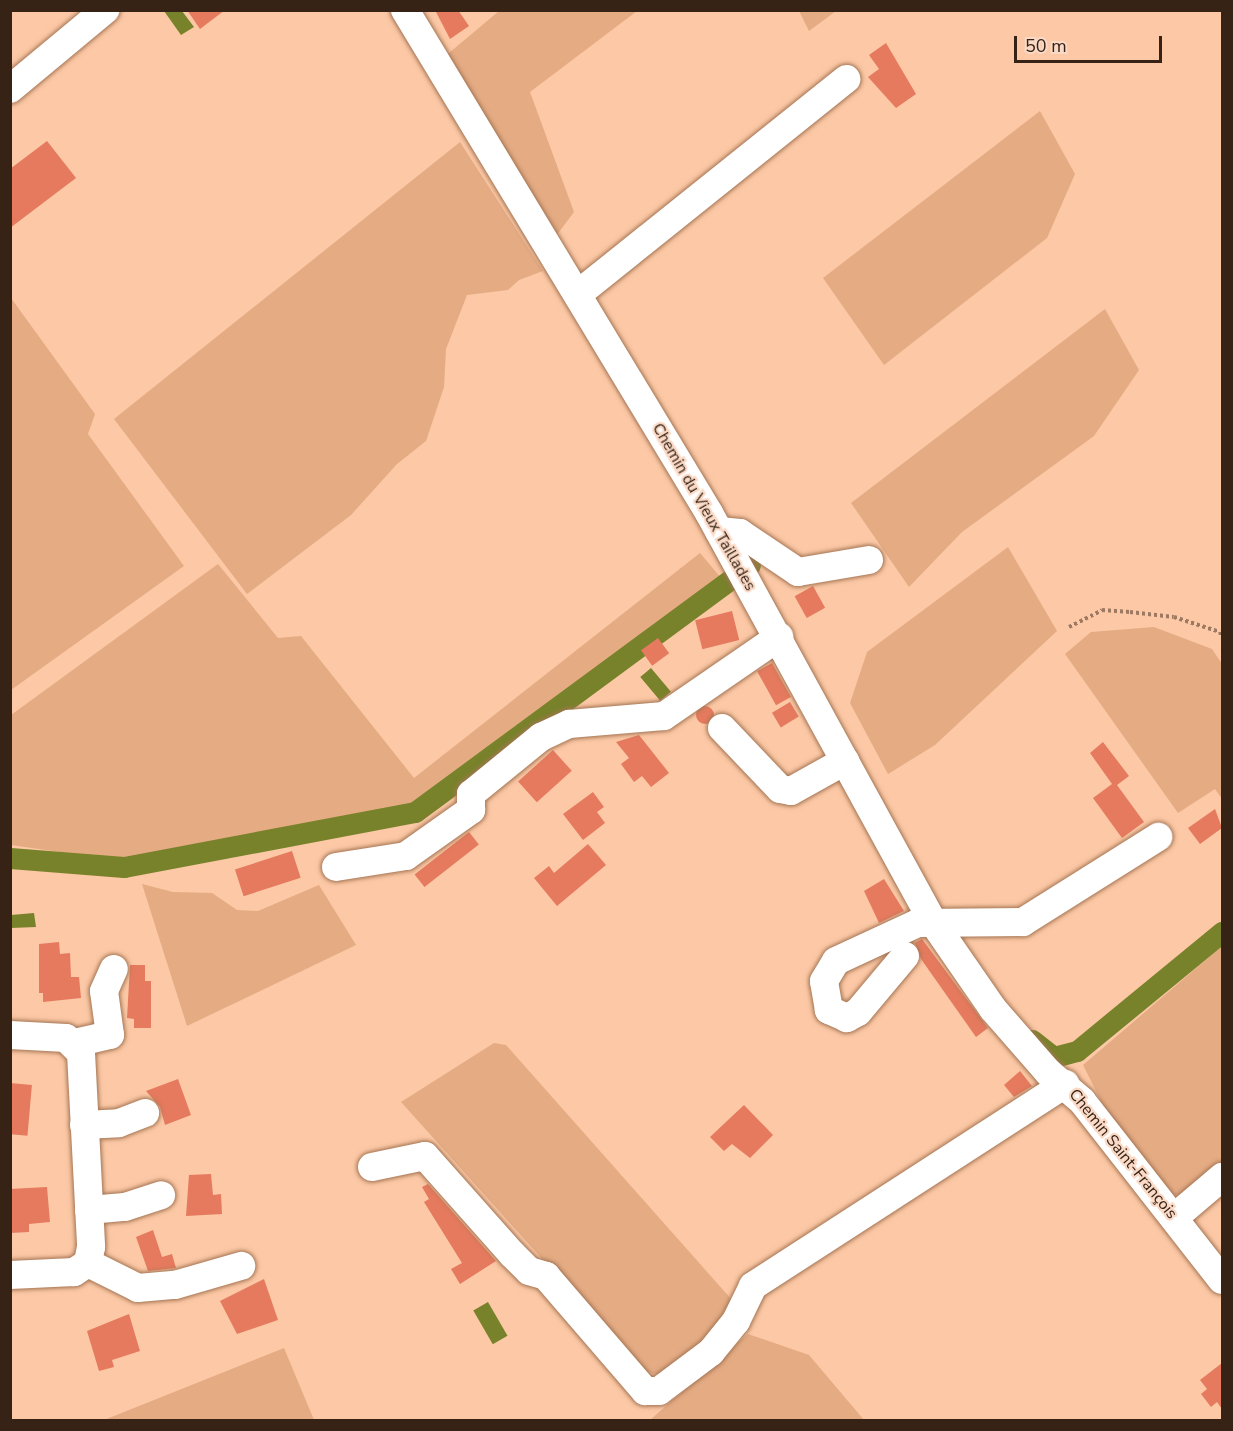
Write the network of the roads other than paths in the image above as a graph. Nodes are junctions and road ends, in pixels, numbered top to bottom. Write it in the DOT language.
graph roads {
  1 [pos="105,10"];
  2 [pos="405,10"];
  3 [pos="846,79"];
  4 [pos="10,89"];
  5 [pos="578,294"];
  6 [pos="719,531"];
  7 [pos="869,560"];
  8 [pos="778,637"];
  9 [pos="722,728"];
  10 [pos="845,762"];
  11 [pos="1158,837"];
  12 [pos="336,867"];
  13 [pos="933,922"];
  14 [pos="905,956"];
  15 [pos="114,969"];
  16 [pos="993,1009"];
  17 [pos="10,1035"];
  18 [pos="75,1043"];
  19 [pos="1065,1084"];
  20 [pos="146,1113"];
  21 [pos="84,1125"];
  22 [pos="372,1167"];
  23 [pos="1222,1177"];
  24 [pos="1222,1189"];
  25 [pos="161,1195"];
  26 [pos="89,1210"];
  27 [pos="1181,1212"];
  28 [pos="88,1263"];
  29 [pos="241,1266"];
  30 [pos="10,1275"];
  31 [pos="1222,1280"];
  1 -- 4 [label="street"];
  2 -- 5 [label="street, Chemin du Vieux Taillades"];
  3 -- 5 [label="street"];
  5 -- 6 [label="street, Chemin du Vieux Taillades"];
  6 -- 7 [label="street"];
  6 -- 8 [label="street, Chemin du Vieux Taillades"];
  8 -- 10 [label="street, Chemin du Vieux Taillades"];
  8 -- 12 [label="street"];
  9 -- 10 [label="street"];
  10 -- 13 [label="street, Chemin du Vieux Taillades"];
  11 -- 13 [label="street"];
  13 -- 14 [label="street"];
  13 -- 16 [label="street, Chemin du Vieux Taillades"];
  15 -- 18 [label="street"];
  16 -- 19 [label="street, Chemin Saint-François"];
  17 -- 18 [label="street"];
  18 -- 21 [label="street"];
  19 -- 22 [label="street"];
  19 -- 27 [label="street, Chemin Saint-François"];
  20 -- 21 [label="street"];
  21 -- 26 [label="street"];
  23 -- 27 [label="street"];
  24 -- 27 [label="street"];
  25 -- 26 [label="street"];
  26 -- 28 [label="street"];
  27 -- 31 [label="street, Chemin Saint-François"];
  28 -- 29 [label="street"];
  28 -- 30 [label="street"];
}
